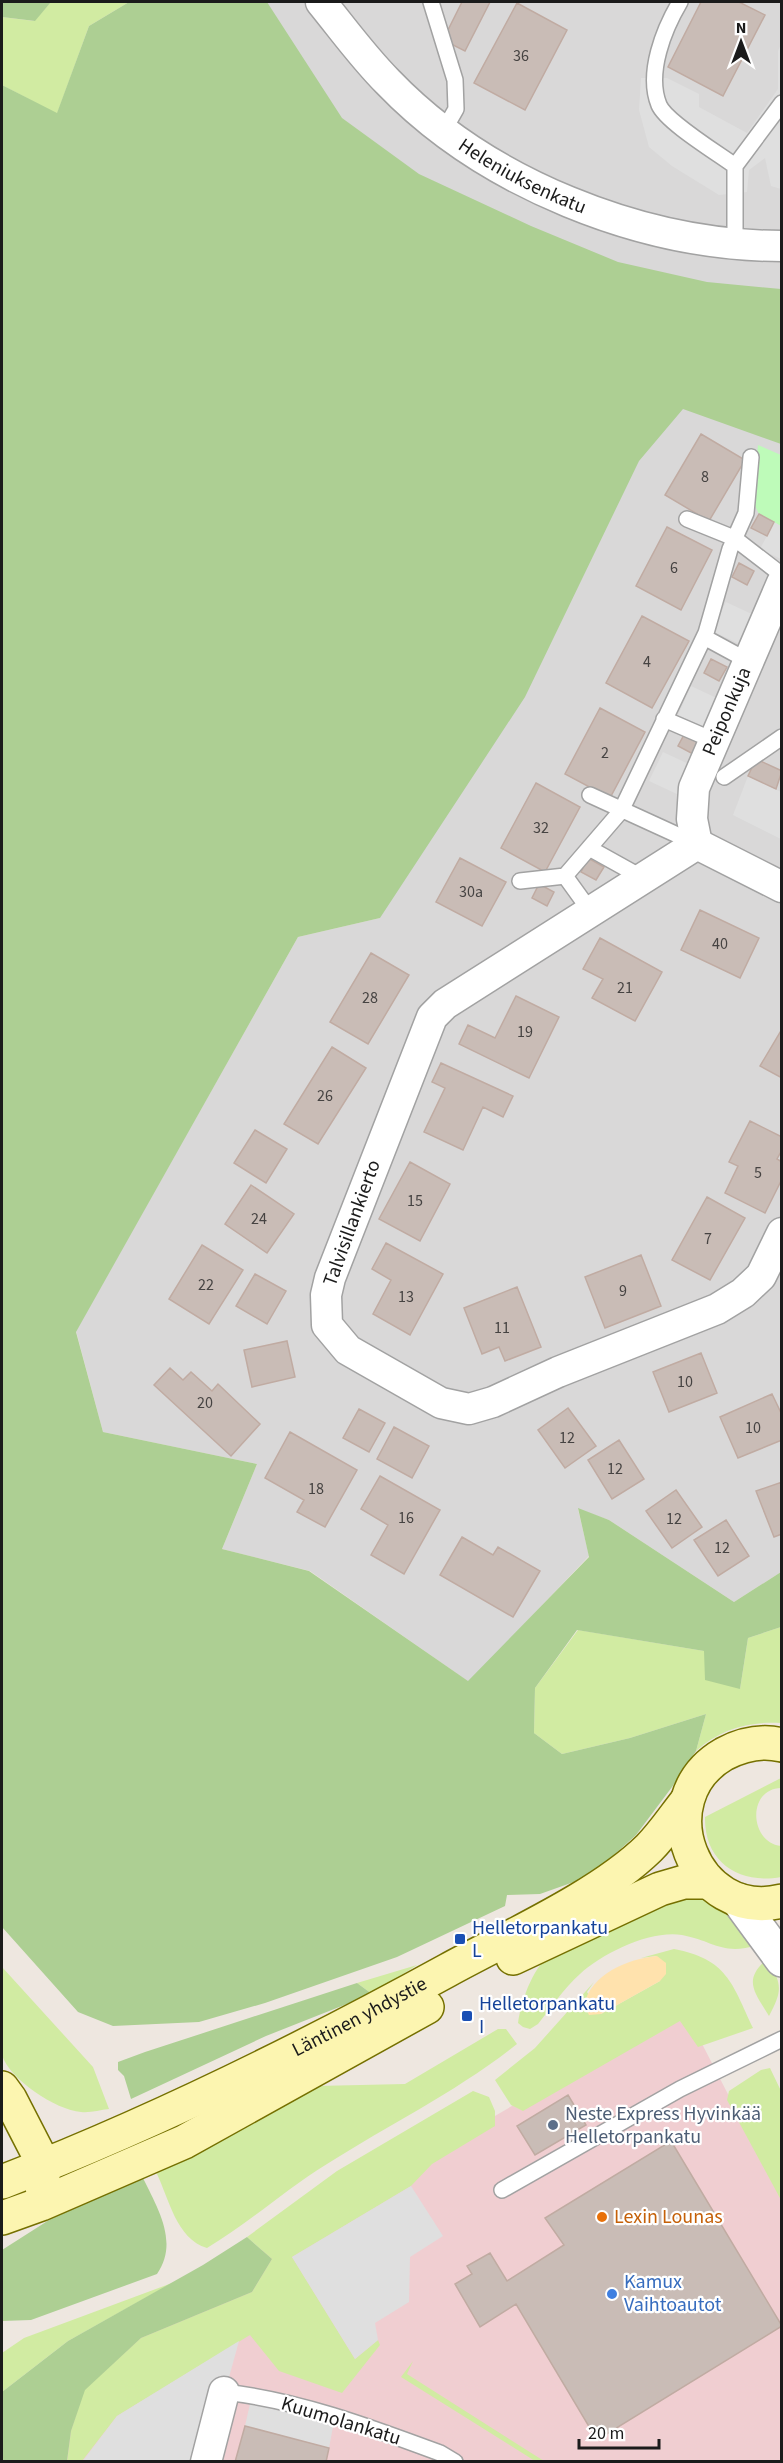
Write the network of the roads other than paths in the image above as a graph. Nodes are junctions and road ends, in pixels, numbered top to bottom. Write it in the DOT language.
graph roads {
  1 [pos="321,2"];
  2 [pos="430,2"];
  3 [pos="680,2"];
  4 [pos="782,103"];
  5 [pos="444,130"];
  6 [pos="735,166"];
  7 [pos="735,244"];
  8 [pos="782,246"];
  9 [pos="751,458"];
  10 [pos="687,519"];
  11 [pos="734,538"];
  12 [pos="782,575"];
  13 [pos="782,583"];
  14 [pos="704,637"];
  15 [pos="750,662"];
  16 [pos="664,719"];
  17 [pos="782,737"];
  18 [pos="715,741"];
  19 [pos="724,777"];
  20 [pos="590,795"];
  21 [pos="621,811"];
  22 [pos="697,844"];
  23 [pos="589,848"];
  24 [pos="566,876"];
  25 [pos="643,878"];
  26 [pos="520,881"];
  27 [pos="782,887"];
  28 [pos="591,912"];
  29 [pos="782,1233"];
  30 [pos="782,1745"];
  31 [pos="686,1802"];
  32 [pos="708,1882"];
  33 [pos="738,1900"];
  34 [pos="782,1901"];
  35 [pos="782,1959"];
  36 [pos="782,2039"];
  37 [pos="2,2088"];
  38 [pos="44,2165"];
  39 [pos="3,2178"];
  40 [pos="502,2190"];
  41 [pos="40,2204"];
  42 [pos="2,2218"];
  43 [pos="224,2392"];
  44 [pos="206,2462"];
  45 [pos="455,2462"];
  1 -- 5 [label="street, Heleniuksenkatu"];
  2 -- 5 [label="lane"];
  3 -- 6 [label="lane"];
  4 -- 6 [label="lane"];
  5 -- 7 [label="street, Heleniuksenkatu"];
  6 -- 7 [label="lane"];
  7 -- 8 [label="street, Heleniuksenkatu"];
  9 -- 11 [label="lane"];
  10 -- 11 [label="lane"];
  11 -- 12 [label="lane"];
  11 -- 14 [label="lane"];
  13 -- 15 [label="street, Peiponkuja"];
  14 -- 15 [label="lane"];
  14 -- 16 [label="lane"];
  15 -- 18 [label="street, Peiponkuja"];
  16 -- 18 [label="lane"];
  16 -- 21 [label="lane"];
  17 -- 19 [label="lane"];
  18 -- 22 [label="street, Peiponkuja"];
  20 -- 21 [label="lane"];
  21 -- 22 [label="lane"];
  21 -- 23 [label="lane"];
  22 -- 25 [label="street, Talvisillankierto"];
  22 -- 27 [label="street"];
  23 -- 24 [label="lane"];
  23 -- 25 [label="lane"];
  24 -- 26 [label="lane"];
  24 -- 28 [label="lane"];
  25 -- 28 [label="street, Talvisillankierto"];
  28 -- 29 [label="street, Talvisillankierto"];
  30 -- 31 [label="main road, Läntinen yhdystie"];
  31 -- 32 [label="main road"];
  31 -- 38 [label="main road, Läntinen yhdystie"];
  32 -- 33 [label="main road"];
  32 -- 41 [label="main road, Läntinen yhdystie"];
  33 -- 34 [label="main road"];
  33 -- 35 [label="street"];
  36 -- 40 [label="lane"];
  37 -- 38 [label="main road"];
  38 -- 39 [label="main road, Läntinen yhdystie"];
  38 -- 41 [label="main road"];
  39 -- 41 [label="main road"];
  41 -- 42 [label="main road, Läntinen yhdystie"];
  43 -- 44 [label="street"];
  43 -- 45 [label="lane, Kuumolankatu"];
}
